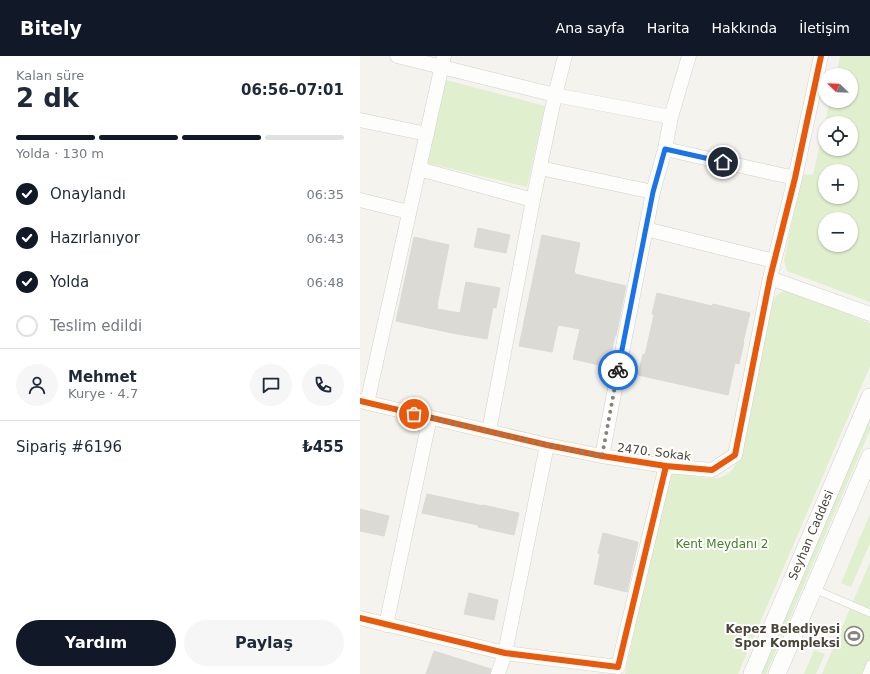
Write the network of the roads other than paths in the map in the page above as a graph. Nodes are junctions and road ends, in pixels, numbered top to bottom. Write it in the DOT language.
graph roads {
  1 [pos="397,56"];
  2 [pos="565,56"];
  3 [pos="689,56"];
  4 [pos="821,56"];
  5 [pos="442,62"];
  6 [pos="555,95"];
  7 [pos="672,117"];
  8 [pos="360,120"];
  9 [pos="427,134"];
  10 [pos="665,149"];
  11 [pos="419,168"];
  12 [pos="540,168"];
  13 [pos="795,178"];
  14 [pos="653,192"];
  15 [pos="360,200"];
  16 [pos="533,200"];
  17 [pos="409,212"];
  18 [pos="646,229"];
  19 [pos="774,261"];
  20 [pos="770,278"];
  21 [pos="870,314"];
  22 [pos="870,397"];
  23 [pos="364,402"];
  24 [pos="430,417"];
  25 [pos="490,431"];
  26 [pos="547,445"];
  27 [pos="602,456"];
  28 [pos="870,457"];
  29 [pos="666,466"];
  30 [pos="814,589"];
  31 [pos="870,612"];
  32 [pos="360,618"];
  33 [pos="386,625"];
  34 [pos="505,653"];
  35 [pos="870,664"];
  36 [pos="498,674"];
  37 [pos="752,674"];
  38 [pos="777,674"];
  39 [pos="866,674"];
  1 -- 5 [label="street"];
  2 -- 6 [label="street"];
  3 -- 7 [label="street"];
  4 -- 13 [label="street"];
  5 -- 6 [label="street"];
  5 -- 9 [label="street"];
  6 -- 7 [label="street"];
  6 -- 12 [label="street"];
  7 -- 10 [label="street"];
  8 -- 9 [label="street"];
  9 -- 11 [label="street"];
  10 -- 13 [label="street"];
  10 -- 14 [label="street"];
  11 -- 16 [label="street"];
  11 -- 17 [label="street"];
  12 -- 14 [label="street"];
  12 -- 16 [label="street"];
  13 -- 19 [label="street"];
  14 -- 18 [label="street"];
  15 -- 17 [label="street"];
  16 -- 25 [label="street"];
  17 -- 23 [label="street"];
  18 -- 19 [label="street"];
  18 -- 27 [label="street"];
  19 -- 20 [label="street"];
  20 -- 21 [label="street"];
  20 -- 29 [label="street, 2470. Sokak"];
  22 -- 37 [label="street, Seyhan Caddesi"];
  23 -- 24 [label="street, 2470. Sokak"];
  24 -- 25 [label="street, 2470. Sokak"];
  24 -- 33 [label="street"];
  25 -- 26 [label="street, 2470. Sokak"];
  26 -- 27 [label="street, 2470. Sokak"];
  26 -- 34 [label="street"];
  27 -- 29 [label="street, 2470. Sokak"];
  28 -- 30 [label="street, Seyhan Caddesi"];
  29 -- 34 [label="street"];
  30 -- 31 [label="lane"];
  30 -- 38 [label="street, Seyhan Caddesi"];
  32 -- 33 [label="street"];
  33 -- 34 [label="street"];
  34 -- 36 [label="street"];
  35 -- 39 [label="lane"];
}
